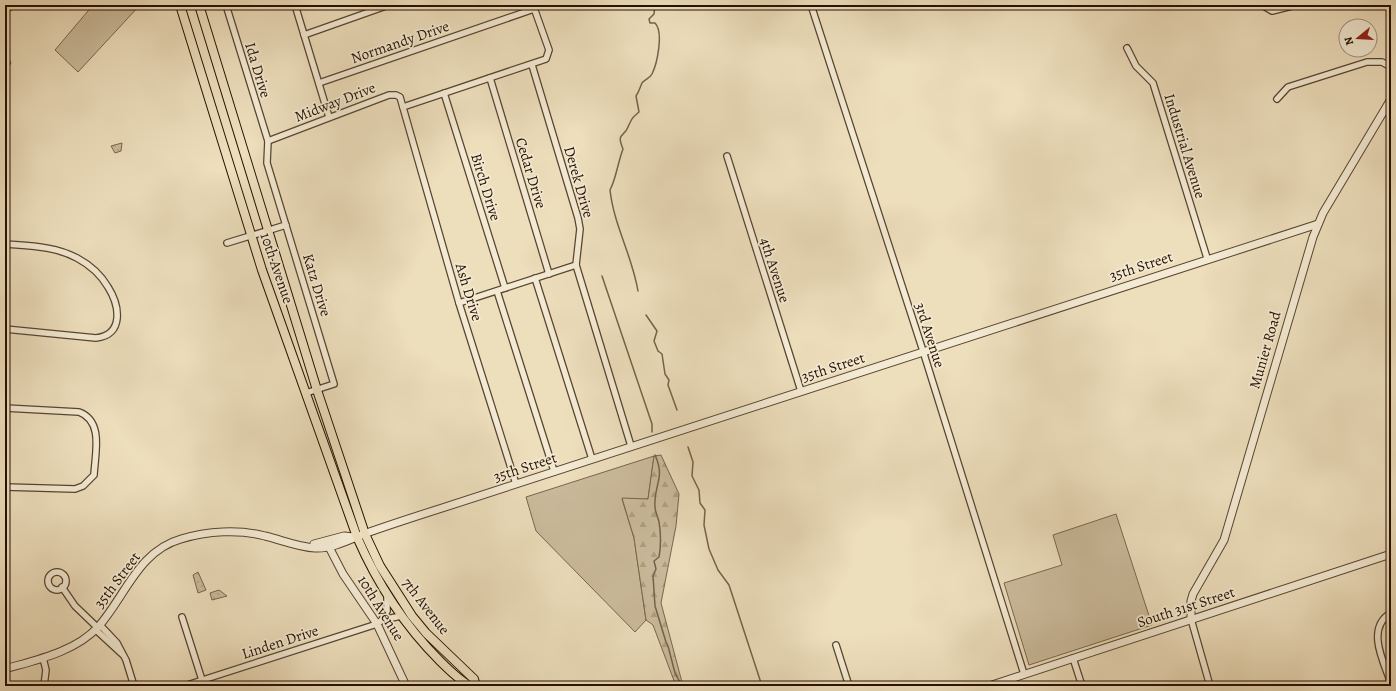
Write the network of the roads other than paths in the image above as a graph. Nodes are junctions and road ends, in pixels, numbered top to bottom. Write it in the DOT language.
graph roads {
  1 [pos="180,5"];
  2 [pos="199,5"];
  3 [pos="226,5"];
  4 [pos="295,5"];
  5 [pos="390,5"];
  6 [pos="810,5"];
  7 [pos="1262,5"];
  8 [pos="1296,5"];
  9 [pos="534,7"];
  10 [pos="304,35"];
  11 [pos="1127,48"];
  12 [pos="532,65"];
  13 [pos="1391,67"];
  14 [pos="490,78"];
  15 [pos="319,83"];
  16 [pos="444,93"];
  17 [pos="1277,99"];
  18 [pos="1391,99"];
  19 [pos="403,107"];
  20 [pos="329,118"];
  21 [pos="268,141"];
  22 [pos="727,156"];
  23 [pos="1318,224"];
  24 [pos="286,225"];
  25 [pos="267,230"];
  26 [pos="252,235"];
  27 [pos="227,243"];
  28 [pos="5,244"];
  29 [pos="1207,258"];
  30 [pos="576,265"];
  31 [pos="549,274"];
  32 [pos="535,278"];
  33 [pos="505,288"];
  34 [pos="497,291"];
  35 [pos="459,303"];
  36 [pos="5,329"];
  37 [pos="923,351"];
  38 [pos="317,390"];
  39 [pos="801,391"];
  40 [pos="306,393"];
  41 [pos="5,408"];
  42 [pos="631,446"];
  43 [pos="592,459"];
  44 [pos="554,471"];
  45 [pos="516,484"];
  46 [pos="5,487"];
  47 [pos="365,534"];
  48 [pos="357,537"];
  49 [pos="304,547"];
  50 [pos="329,547"];
  51 [pos="1391,554"];
  52 [pos="62,587"];
  53 [pos="387,595"];
  54 [pos="1391,614"];
  55 [pos="401,616"];
  56 [pos="182,617"];
  57 [pos="1191,619"];
  58 [pos="380,622"];
  59 [pos="98,628"];
  60 [pos="836,645"];
  61 [pos="43,658"];
  62 [pos="1073,658"];
  63 [pos="5,669"];
  64 [pos="1024,674"];
  65 [pos="202,680"];
  66 [pos="1006,683"];
  67 [pos="1391,683"];
  68 [pos="44,686"];
  69 [pos="134,686"];
  70 [pos="184,686"];
  71 [pos="406,686"];
  72 [pos="470,686"];
  73 [pos="476,686"];
  74 [pos="849,686"];
  75 [pos="989,686"];
  76 [pos="1082,686"];
  77 [pos="1210,686"];
  1 -- 26 [label="main road, 10th Avenue"];
  2 -- 25 [label="main road, 10th Avenue"];
  3 -- 21 [label="street, Ida Drive"];
  4 -- 10 [label="street"];
  5 -- 10 [label="street"];
  6 -- 37 [label="street, 3rd Avenue"];
  7 -- 8 [label="street"];
  9 -- 12 [label="street"];
  9 -- 15 [label="street, Normandy Drive"];
  10 -- 15 [label="street"];
  11 -- 29 [label="street, Industrial Avenue"];
  12 -- 14 [label="street"];
  12 -- 30 [label="street, Derek Drive"];
  13 -- 17 [label="street"];
  14 -- 16 [label="street"];
  14 -- 31 [label="street, Cedar Drive"];
  15 -- 20 [label="street"];
  16 -- 19 [label="street"];
  16 -- 33 [label="street, Birch Drive"];
  18 -- 23 [label="street, Munier Road"];
  19 -- 20 [label="street, Midway Drive"];
  19 -- 35 [label="street, Ash Drive"];
  20 -- 21 [label="street, Midway Drive"];
  21 -- 24 [label="street"];
  22 -- 39 [label="street, 4th Avenue"];
  23 -- 29 [label="street, 35th Street"];
  23 -- 57 [label="street, Munier Road"];
  24 -- 25 [label="street"];
  24 -- 38 [label="street, Katz Drive"];
  25 -- 26 [label="street"];
  25 -- 38 [label="main road, 10th Avenue"];
  26 -- 27 [label="street"];
  26 -- 40 [label="main road, 10th Avenue"];
  28 -- 36 [label="street"];
  29 -- 37 [label="street, 35th Street"];
  30 -- 31 [label="street"];
  30 -- 42 [label="street, Derek Drive"];
  31 -- 32 [label="street"];
  32 -- 33 [label="street"];
  32 -- 43 [label="street"];
  33 -- 34 [label="street"];
  34 -- 35 [label="street"];
  34 -- 44 [label="street"];
  35 -- 45 [label="street, Ash Drive"];
  37 -- 39 [label="street, 35th Street"];
  37 -- 64 [label="street, 3rd Avenue"];
  38 -- 40 [label="street, Katz Drive"];
  38 -- 47 [label="main road, 10th Avenue"];
  39 -- 42 [label="street, 35th Street"];
  40 -- 48 [label="main road, 10th Avenue"];
  41 -- 46 [label="street"];
  42 -- 43 [label="street, 35th Street"];
  43 -- 44 [label="street, 35th Street"];
  44 -- 45 [label="street, 35th Street"];
  45 -- 47 [label="street, 35th Street"];
  47 -- 48 [label="street, 35th Street"];
  47 -- 73 [label="main road, 7th Avenue"];
  48 -- 49 [label="street, 35th Street"];
  48 -- 50 [label="street, 35th Street"];
  48 -- 53 [label="main road, 7th Avenue"];
  49 -- 50 [label="street, 35th Street"];
  49 -- 59 [label="street, 35th Street"];
  50 -- 58 [label="street, 10th Avenue"];
  51 -- 57 [label="street, South 31st Street"];
  52 -- 59 [label="street"];
  53 -- 55 [label="main road, 7th Avenue"];
  53 -- 58 [label="street"];
  54 -- 67 [label="street"];
  55 -- 58 [label="street, Linden Drive"];
  55 -- 72 [label="main road, 7th Avenue"];
  56 -- 65 [label="street"];
  57 -- 62 [label="street, South 31st Street"];
  57 -- 77 [label="street"];
  58 -- 65 [label="street, Linden Drive"];
  58 -- 71 [label="street, 10th Avenue"];
  59 -- 61 [label="street, 35th Street"];
  59 -- 69 [label="street"];
  60 -- 74 [label="street"];
  61 -- 63 [label="street, 35th Street"];
  61 -- 68 [label="street"];
  62 -- 64 [label="street, South 31st Street"];
  62 -- 76 [label="street"];
  64 -- 66 [label="street, South 31st Street"];
  65 -- 70 [label="street, Linden Drive"];
  66 -- 75 [label="street, South 31st Street"];
}
